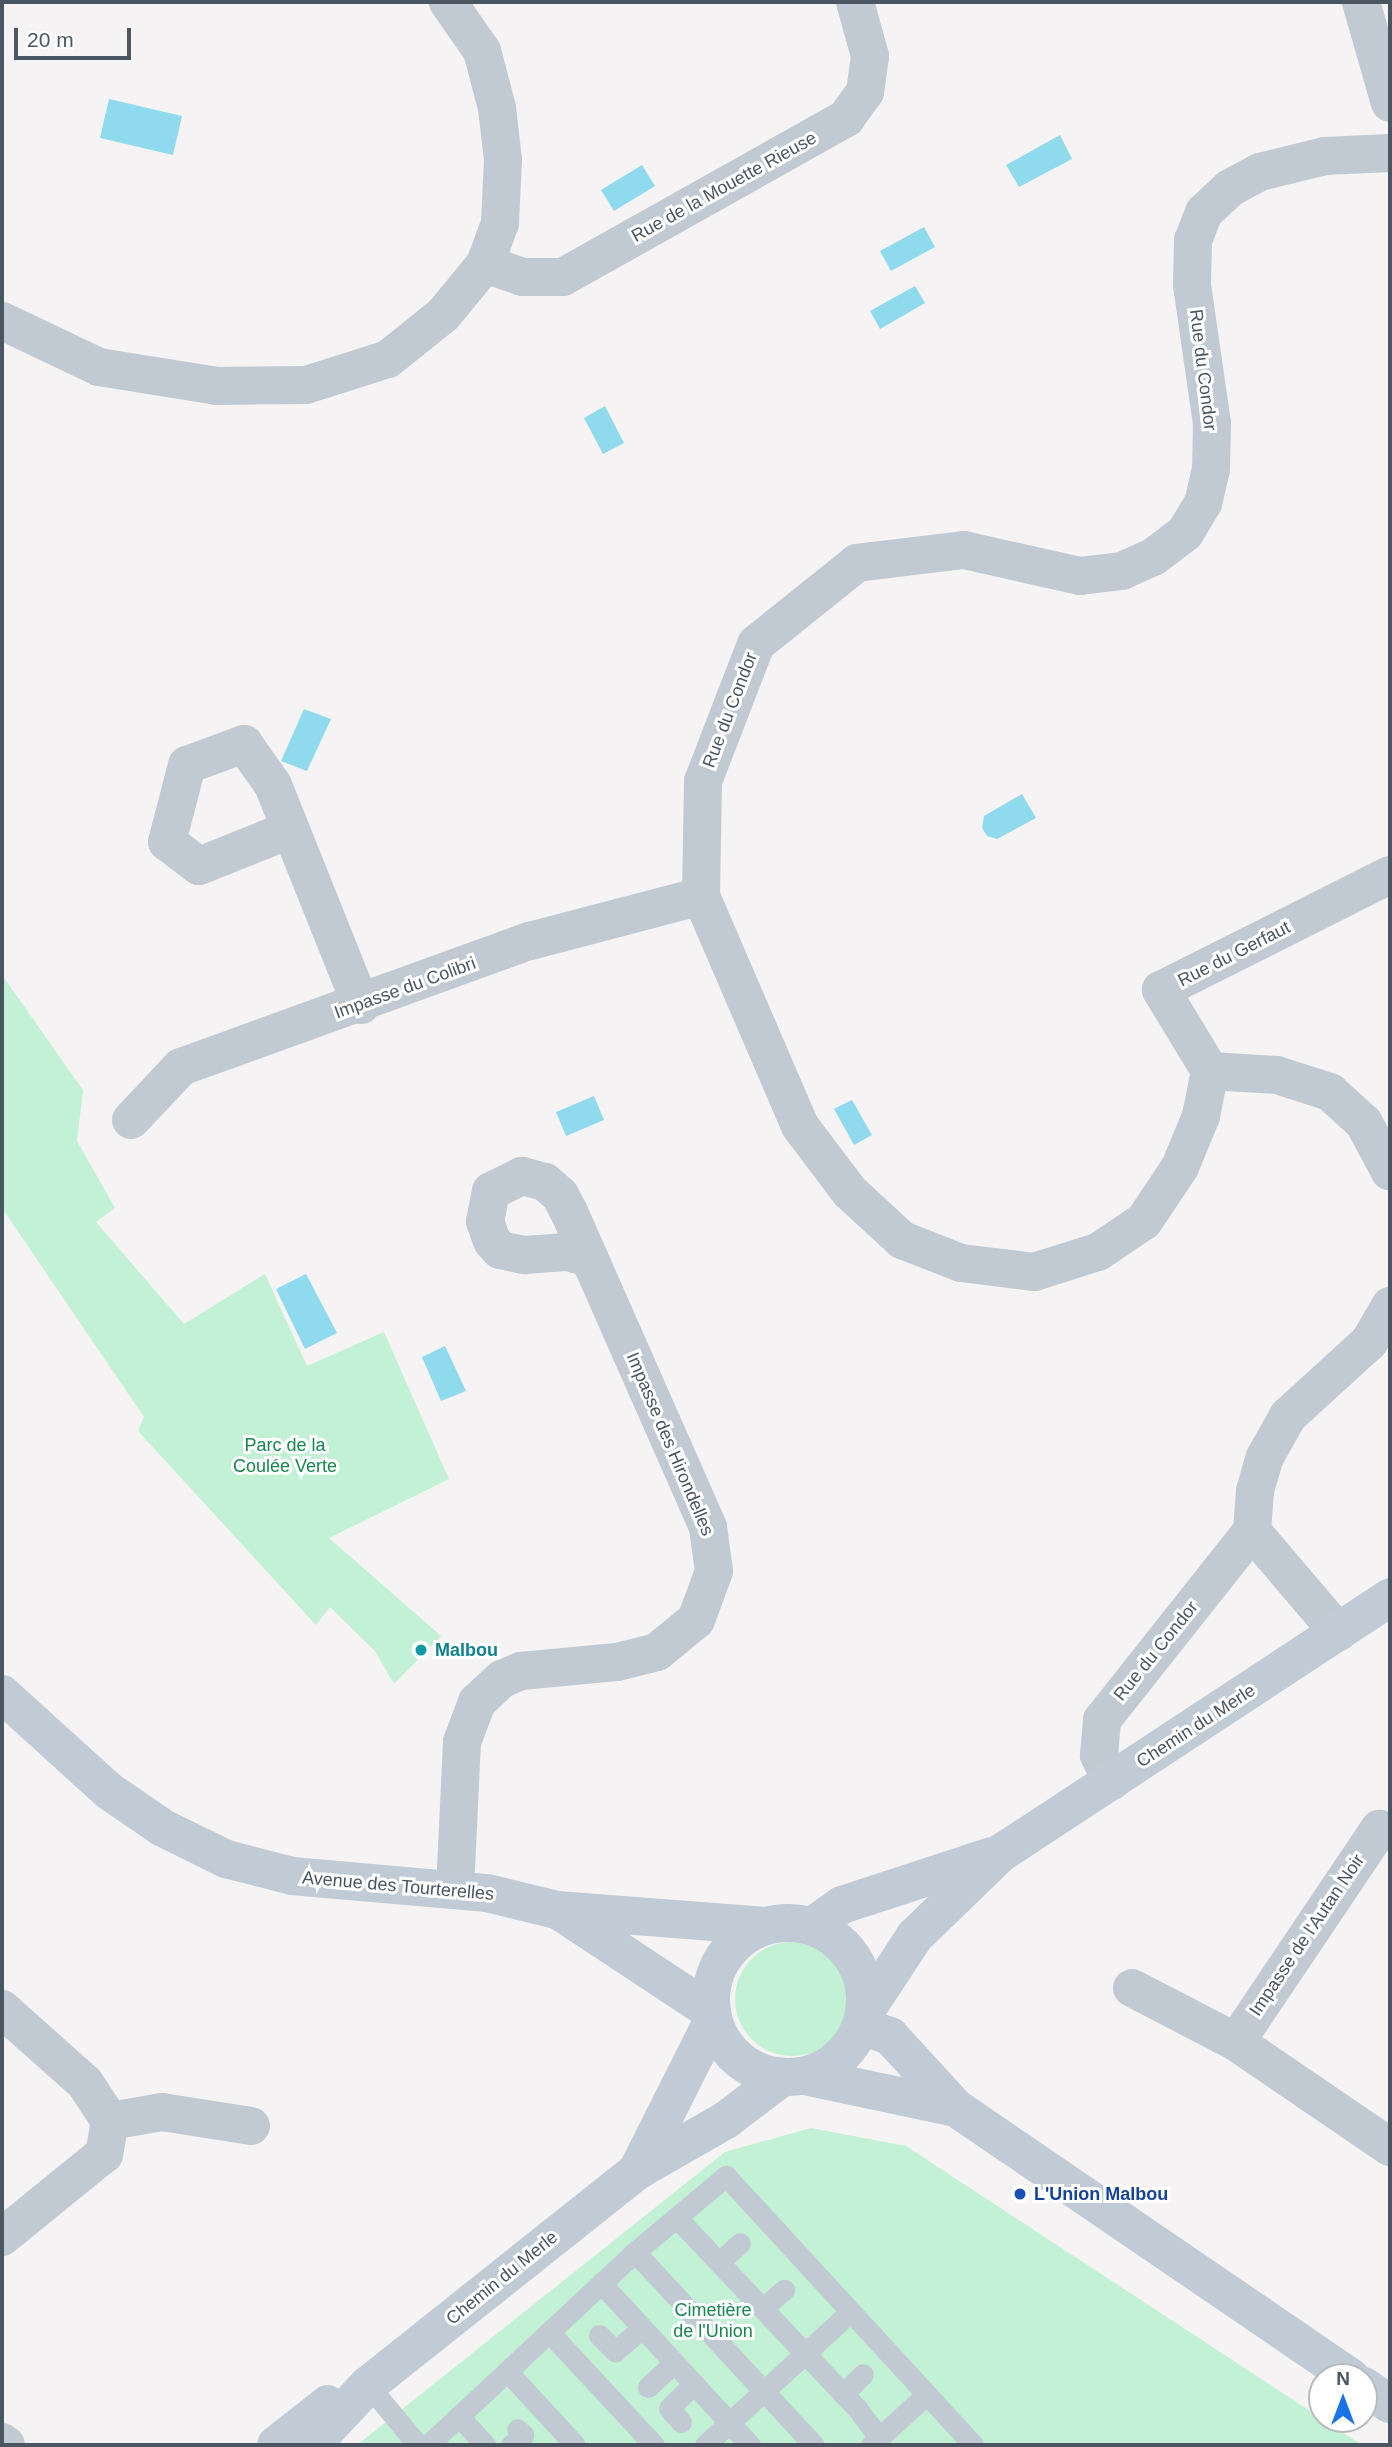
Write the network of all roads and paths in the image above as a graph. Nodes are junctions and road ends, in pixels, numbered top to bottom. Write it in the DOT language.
graph roads {
  1 [pos="448,2"];
  2 [pos="855,2"];
  3 [pos="1361,2"];
  4 [pos="1390,103"];
  5 [pos="1390,153"];
  6 [pos="485,264"];
  7 [pos="2,321"];
  8 [pos="289,830"];
  9 [pos="1390,875"];
  10 [pos="701,896"];
  11 [pos="360,1005"];
  12 [pos="1210,1071"];
  13 [pos="131,1120"];
  14 [pos="1390,1172"];
  15 [pos="589,1258"];
  16 [pos="1390,1306"];
  17 [pos="1252,1531"];
  18 [pos="1390,1597"];
  19 [pos="1338,1632"];
  20 [pos="2,1694"];
  21 [pos="1112,1781"];
  22 [pos="1379,1829"];
  23 [pos="1001,1853"];
  24 [pos="455,1890"];
  25 [pos="557,1910"];
  26 [pos="765,1926"];
  27 [pos="812,1926"];
  28 [pos="1132,1988"];
  29 [pos="2,2009"];
  30 [pos="712,2016"];
  31 [pos="863,2019"];
  32 [pos="1236,2042"];
  33 [pos="792,2077"];
  34 [pos="956,2108"];
  35 [pos="110,2120"];
  36 [pos="251,2126"];
  37 [pos="1390,2147"];
  38 [pos="637,2171"];
  39 [pos="677,2218"];
  40 [pos="2,2237"];
  41 [pos="740,2243"];
  42 [pos="635,2252"];
  43 [pos="719,2262"];
  44 [pos="601,2283"];
  45 [pos="784,2290"];
  46 [pos="763,2308"];
  47 [pos="850,2312"];
  48 [pos="642,2328"];
  49 [pos="549,2332"];
  50 [pos="599,2335"];
  51 [pos="803,2355"];
  52 [pos="674,2363"];
  53 [pos="1330,2363"];
  54 [pos="507,2371"];
  55 [pos="863,2374"];
  56 [pos="694,2384"];
  57 [pos="368,2385"];
  58 [pos="648,2387"];
  59 [pos="764,2391"];
  60 [pos="843,2393"];
  61 [pos="926,2395"];
  62 [pos="459,2416"];
  63 [pos="681,2422"];
  64 [pos="729,2423"];
  65 [pos="2,2442"];
  66 [pos="876,2442"];
  67 [pos="6,2445"];
  68 [pos="276,2445"];
  69 [pos="312,2445"];
  70 [pos="418,2445"];
  71 [pos="428,2445"];
  72 [pos="485,2445"];
  73 [pos="575,2445"];
  74 [pos="654,2445"];
  75 [pos="705,2445"];
  76 [pos="750,2445"];
  77 [pos="814,2445"];
  78 [pos="973,2445"];
  1 -- 6 [label="street"];
  2 -- 6 [label="street, Rue de la Mouette Rieuse"];
  3 -- 4 [label="street"];
  5 -- 10 [label="street, Rue du Condor"];
  6 -- 7 [label="street"];
  8 -- 11 [label="street"];
  9 -- 12 [label="street, Rue du Gerfaut"];
  10 -- 11 [label="street, Impasse du Colibri"];
  10 -- 12 [label="street, Rue du Condor"];
  11 -- 13 [label="street, Impasse du Colibri"];
  12 -- 14 [label="street"];
  15 -- 24 [label="street, Impasse des Hirondelles"];
  16 -- 17 [label="street"];
  17 -- 19 [label="street"];
  17 -- 21 [label="street, Rue du Condor"];
  18 -- 19 [label="street, Chemin du Merle"];
  19 -- 21 [label="street, Chemin du Merle"];
  20 -- 24 [label="street, Avenue des Tourterelles"];
  21 -- 23 [label="street, Chemin du Merle"];
  22 -- 32 [label="street, Impasse de l'Autan Noir"];
  23 -- 27 [label="street, Chemin du Merle"];
  23 -- 31 [label="street, Chemin du Merle"];
  24 -- 25 [label="street, Avenue des Tourterelles"];
  25 -- 26 [label="street, Avenue des Tourterelles"];
  25 -- 30 [label="street, Avenue des Tourterelles"];
  26 -- 27 [label="street"];
  26 -- 30 [label="street"];
  27 -- 31 [label="street"];
  28 -- 32 [label="street"];
  29 -- 35 [label="street"];
  30 -- 33 [label="street"];
  30 -- 38 [label="street, Chemin du Merle"];
  31 -- 33 [label="street"];
  31 -- 34 [label="street"];
  32 -- 37 [label="street"];
  33 -- 34 [label="street"];
  33 -- 38 [label="street, Chemin du Merle"];
  34 -- 53 [label="street"];
  35 -- 36 [label="street"];
  35 -- 40 [label="street"];
  38 -- 57 [label="street, Chemin du Merle"];
  39 -- 42 [label="lane"];
  39 -- 43 [label="lane"];
  39 -- 47 [label="lane"];
  41 -- 43 [label="lane"];
  42 -- 44 [label="lane"];
  42 -- 59 [label="lane"];
  43 -- 46 [label="lane"];
  44 -- 48 [label="lane"];
  44 -- 49 [label="lane"];
  45 -- 46 [label="lane"];
  46 -- 51 [label="lane"];
  47 -- 51 [label="lane"];
  47 -- 61 [label="lane"];
  48 -- 50 [label="lane"];
  48 -- 52 [label="lane"];
  49 -- 54 [label="lane"];
  49 -- 74 [label="lane"];
  51 -- 59 [label="lane"];
  51 -- 60 [label="lane"];
  52 -- 56 [label="lane"];
  52 -- 58 [label="lane"];
  54 -- 62 [label="lane"];
  54 -- 73 [label="lane"];
  55 -- 60 [label="lane"];
  56 -- 63 [label="lane"];
  56 -- 64 [label="lane"];
  57 -- 68 [label="street, Chemin du Merle"];
  57 -- 69 [label="street, Chemin du Merle"];
  57 -- 70 [label="lane"];
  59 -- 64 [label="lane"];
  59 -- 77 [label="lane"];
  60 -- 66 [label="lane"];
  61 -- 66 [label="lane"];
  61 -- 78 [label="lane"];
  62 -- 71 [label="lane"];
  62 -- 72 [label="lane"];
  64 -- 75 [label="lane"];
  64 -- 76 [label="lane"];
  65 -- 67 [label="street"];
}
